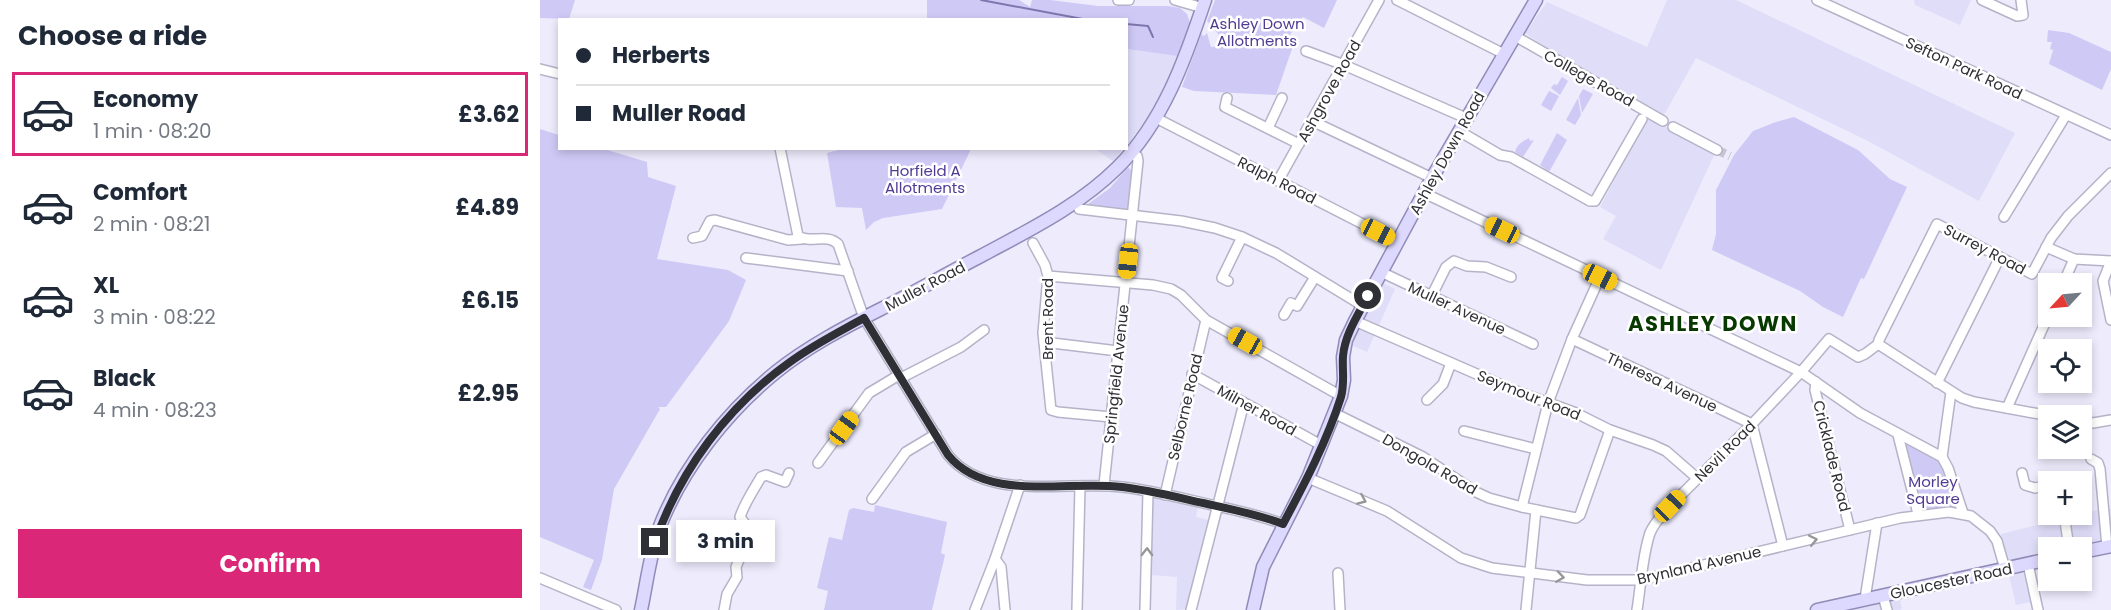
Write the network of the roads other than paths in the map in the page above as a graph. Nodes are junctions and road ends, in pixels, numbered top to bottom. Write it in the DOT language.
graph roads {
  1 [pos="1118,0"];
  2 [pos="1129,0"];
  3 [pos="1175,0"];
  4 [pos="1379,0"];
  5 [pos="1397,0"];
  6 [pos="1536,0"];
  7 [pos="1817,0"];
  8 [pos="1982,0"];
  9 [pos="2021,0"];
  10 [pos="1204,4"];
  11 [pos="1515,36"];
  12 [pos="1306,51"];
  13 [pos="1504,54"];
  14 [pos="1344,64"];
  15 [pos="540,69"];
  16 [pos="558,74"];
  17 [pos="1227,98"];
  18 [pos="1282,98"];
  19 [pos="2066,115"];
  20 [pos="1156,118"];
  21 [pos="1466,118"];
  22 [pos="1642,119"];
  23 [pos="1312,121"];
  24 [pos="1663,121"];
  25 [pos="1673,127"];
  26 [pos="1268,128"];
  27 [pos="1459,131"];
  28 [pos="2111,135"];
  29 [pos="1299,144"];
  30 [pos="780,150"];
  31 [pos="1717,150"];
  32 [pos="1137,156"];
  33 [pos="2111,173"];
  34 [pos="1432,178"];
  35 [pos="1278,181"];
  36 [pos="1424,193"];
  37 [pos="1079,209"];
  38 [pos="1133,216"];
  39 [pos="2004,217"];
  40 [pos="1030,237"];
  41 [pos="1242,237"];
  42 [pos="693,238"];
  43 [pos="802,239"];
  44 [pos="1398,242"];
  45 [pos="2046,247"];
  46 [pos="2000,257"];
  47 [pos="746,258"];
  48 [pos="2074,259"];
  49 [pos="2111,261"];
  50 [pos="848,271"];
  51 [pos="1381,272"];
  52 [pos="2068,273"];
  53 [pos="1048,276"];
  54 [pos="1316,277"];
  55 [pos="1511,277"];
  56 [pos="1600,277"];
  57 [pos="1228,281"];
  58 [pos="1126,283"];
  59 [pos="1431,297"];
  60 [pos="1363,306"];
  61 [pos="1284,315"];
  62 [pos="864,318"];
  63 [pos="1206,320"];
  64 [pos="2111,320"];
  65 [pos="1354,321"];
  66 [pos="2043,327"];
  67 [pos="984,330"];
  68 [pos="1572,339"];
  69 [pos="1044,342"];
  70 [pos="1533,344"];
  71 [pos="1878,345"];
  72 [pos="1118,351"];
  73 [pos="1451,363"];
  74 [pos="1801,372"];
  75 [pos="1192,374"];
  76 [pos="900,376"];
  77 [pos="1816,382"];
  78 [pos="1937,383"];
  79 [pos="1951,392"];
  80 [pos="1341,396"];
  81 [pos="1427,400"];
  82 [pos="1244,403"];
  83 [pos="1548,404"];
  84 [pos="2007,408"];
  85 [pos="1334,413"];
  86 [pos="2038,414"];
  87 [pos="1111,417"];
  88 [pos="2111,420"];
  89 [pos="2092,423"];
  90 [pos="1752,424"];
  91 [pos="1610,430"];
  92 [pos="1464,431"];
  93 [pos="936,434"];
  94 [pos="1898,435"];
  95 [pos="1321,445"];
  96 [pos="1536,449"];
  97 [pos="1941,457"];
  98 [pos="2091,459"];
  99 [pos="818,463"];
  100 [pos="789,473"];
  101 [pos="2022,473"];
  102 [pos="1308,478"];
  103 [pos="1697,478"];
  104 [pos="1020,485"];
  105 [pos="1104,485"];
  106 [pos="1080,486"];
  107 [pos="2038,487"];
  108 [pos="1148,492"];
  109 [pos="1164,495"];
  110 [pos="872,499"];
  111 [pos="1219,507"];
  112 [pos="1522,507"];
  113 [pos="1536,510"];
  114 [pos="1963,513"];
  115 [pos="1918,514"];
  116 [pos="1877,523"];
  117 [pos="1283,524"];
  118 [pos="1850,530"];
  119 [pos="1783,546"];
  120 [pos="2109,546"];
  121 [pos="2092,550"];
  122 [pos="995,559"];
  123 [pos="2038,562"];
  124 [pos="2028,564"];
  125 [pos="2005,569"];
  126 [pos="1338,573"];
  127 [pos="1530,573"];
  128 [pos="540,578"];
  129 [pos="1641,580"];
  130 [pos="1883,596"];
  131 [pos="1865,599"];
  132 [pos="616,610"];
  133 [pos="640,610"];
  134 [pos="724,610"];
  135 [pos="975,610"];
  136 [pos="1005,610"];
  137 [pos="1077,610"];
  138 [pos="1145,610"];
  139 [pos="1191,610"];
  140 [pos="1253,610"];
  141 [pos="1340,610"];
  142 [pos="1526,610"];
  143 [pos="1637,610"];
  144 [pos="1817,610"];
  145 [pos="1887,610"];
  146 [pos="2038,610"];
  1 -- 2 [label="street"];
  3 -- 10 [label="street"];
  4 -- 14 [label="street, Ashgrove Road"];
  5 -- 13 [label="street"];
  6 -- 11 [label="main road, Ashley Down Road"];
  7 -- 19 [label="street, Sefton Park Road"];
  8 -- 9 [label="street"];
  10 -- 20 [label="main road, Muller Road"];
  11 -- 13 [label="main road, Ashley Down Road"];
  11 -- 24 [label="street, College Road"];
  12 -- 14 [label="street"];
  13 -- 21 [label="main road, Ashley Down Road"];
  14 -- 21 [label="street"];
  14 -- 23 [label="street, Ashgrove Road"];
  15 -- 16 [label="street"];
  17 -- 26 [label="street"];
  18 -- 26 [label="street"];
  19 -- 28 [label="street, Sefton Park Road"];
  19 -- 39 [label="street"];
  20 -- 35 [label="street, Ralph Road"];
  20 -- 40 [label="main road, Muller Road"];
  21 -- 27 [label="main road, Ashley Down Road"];
  22 -- 27 [label="street"];
  23 -- 29 [label="street, Ashgrove Road"];
  23 -- 34 [label="street"];
  25 -- 31 [label="street"];
  26 -- 29 [label="street"];
  27 -- 34 [label="main road, Ashley Down Road"];
  29 -- 35 [label="street, Ashgrove Road"];
  30 -- 43 [label="street"];
  32 -- 38 [label="street, Springfield Avenue"];
  33 -- 45 [label="street"];
  34 -- 36 [label="main road, Ashley Down Road"];
  35 -- 44 [label="street, Ralph Road"];
  36 -- 44 [label="main road, Ashley Down Road"];
  36 -- 56 [label="street"];
  37 -- 38 [label="street"];
  38 -- 41 [label="street"];
  38 -- 58 [label="street, Springfield Avenue"];
  40 -- 53 [label="street, Brent Road"];
  40 -- 62 [label="main road, Muller Road"];
  41 -- 54 [label="street"];
  41 -- 57 [label="street"];
  42 -- 43 [label="street"];
  43 -- 50 [label="street"];
  44 -- 51 [label="main road, Ashley Down Road"];
  45 -- 46 [label="street, Surrey Road"];
  45 -- 48 [label="street"];
  46 -- 71 [label="street, Surrey Road"];
  46 -- 78 [label="street"];
  47 -- 50 [label="street"];
  48 -- 49 [label="street"];
  48 -- 52 [label="street"];
  49 -- 64 [label="street"];
  50 -- 62 [label="street"];
  51 -- 59 [label="street, Muller Avenue"];
  51 -- 60 [label="main road, Ashley Down Road"];
  53 -- 58 [label="street"];
  53 -- 69 [label="street, Brent Road"];
  54 -- 60 [label="street"];
  54 -- 61 [label="street"];
  55 -- 59 [label="street"];
  56 -- 68 [label="street"];
  56 -- 74 [label="street"];
  58 -- 63 [label="street"];
  58 -- 72 [label="street, Springfield Avenue"];
  59 -- 70 [label="street, Muller Avenue"];
  60 -- 65 [label="main road, Ashley Down Road"];
  62 -- 76 [label="street"];
  62 -- 133 [label="main road, Muller Road"];
  63 -- 75 [label="street, Selborne Road"];
  63 -- 80 [label="street"];
  65 -- 73 [label="street, Seymour Road"];
  65 -- 80 [label="main road, Ashley Down Road"];
  66 -- 84 [label="street"];
  67 -- 76 [label="street"];
  68 -- 83 [label="street"];
  68 -- 90 [label="street, Theresa Avenue"];
  69 -- 72 [label="street"];
  69 -- 87 [label="street, Brent Road"];
  71 -- 74 [label="street, Nevil Road"];
  71 -- 78 [label="street"];
  72 -- 87 [label="street, Springfield Avenue"];
  73 -- 81 [label="street"];
  73 -- 83 [label="street, Seymour Road"];
  74 -- 77 [label="street"];
  74 -- 90 [label="street, Nevil Road"];
  75 -- 82 [label="street, Milner Road"];
  75 -- 109 [label="street, Selborne Road"];
  76 -- 93 [label="street"];
  76 -- 99 [label="street"];
  77 -- 94 [label="street"];
  77 -- 118 [label="street, Cricklade Road"];
  78 -- 79 [label="street"];
  79 -- 84 [label="street"];
  79 -- 97 [label="street"];
  80 -- 85 [label="main road, Ashley Down Road"];
  82 -- 95 [label="street, Milner Road"];
  82 -- 111 [label="street"];
  83 -- 91 [label="street, Seymour Road"];
  83 -- 96 [label="street"];
  84 -- 86 [label="street"];
  85 -- 95 [label="main road, Ashley Down Road"];
  85 -- 112 [label="street, Dongola Road"];
  87 -- 105 [label="street, Springfield Avenue"];
  88 -- 89 [label="street"];
  90 -- 103 [label="street, Nevil Road"];
  90 -- 119 [label="street"];
  91 -- 103 [label="street, Seymour Road"];
  91 -- 113 [label="street, Dongola Road"];
  92 -- 96 [label="street"];
  93 -- 104 [label="street"];
  93 -- 110 [label="street"];
  94 -- 97 [label="street"];
  94 -- 115 [label="street"];
  95 -- 102 [label="main road, Ashley Down Road"];
  96 -- 112 [label="street"];
  97 -- 114 [label="street"];
  98 -- 120 [label="street"];
  100 -- 134 [label="street"];
  101 -- 107 [label="street"];
  102 -- 117 [label="main road, Ashley Down Road"];
  102 -- 127 [label="street, Brynland Avenue, one-way"];
  103 -- 129 [label="street, Nevil Road"];
  104 -- 106 [label="street"];
  104 -- 122 [label="street"];
  105 -- 106 [label="street"];
  105 -- 108 [label="street"];
  106 -- 137 [label="street"];
  108 -- 109 [label="street"];
  138 -- 108 [label="street, one-way"];
  109 -- 111 [label="street"];
  111 -- 117 [label="street"];
  111 -- 139 [label="street"];
  112 -- 113 [label="street, Dongola Road"];
  113 -- 127 [label="street"];
  114 -- 115 [label="street, Brynland Avenue"];
  114 -- 125 [label="street"];
  115 -- 116 [label="street, Brynland Avenue"];
  116 -- 118 [label="street, Brynland Avenue"];
  116 -- 131 [label="street"];
  117 -- 140 [label="main road, Ashley Down Road"];
  119 -- 118 [label="street, Brynland Avenue, one-way"];
  119 -- 129 [label="street, Brynland Avenue"];
  120 -- 121 [label="main road"];
  122 -- 135 [label="street"];
  122 -- 136 [label="street"];
  123 -- 124 [label="main road, Gloucester Road"];
  124 -- 125 [label="main road, Gloucester Road"];
  124 -- 146 [label="street"];
  125 -- 130 [label="main road, Gloucester Road"];
  126 -- 141 [label="street"];
  127 -- 129 [label="street, Brynland Avenue, one-way"];
  127 -- 142 [label="street"];
  128 -- 132 [label="street"];
  129 -- 143 [label="street, Nevil Road"];
  130 -- 131 [label="main road, Gloucester Road"];
  130 -- 145 [label="street"];
  131 -- 144 [label="main road, Gloucester Road"];
}
